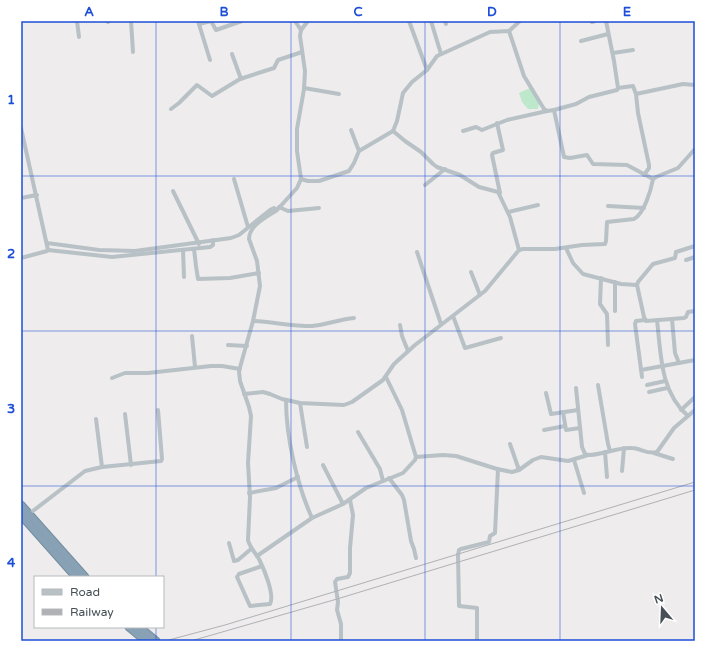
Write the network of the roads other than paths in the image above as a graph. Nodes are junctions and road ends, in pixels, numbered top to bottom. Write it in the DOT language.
graph roads {
  1 [pos="77,21"];
  2 [pos="131,21"];
  3 [pos="242,21"];
  4 [pos="294,21"];
  5 [pos="308,21"];
  6 [pos="409,21"];
  7 [pos="431,21"];
  8 [pos="520,21"];
  9 [pos="606,21"];
  10 [pos="198,23"];
  11 [pos="301,30"];
  12 [pos="510,31"];
  13 [pos="608,34"];
  14 [pos="79,37"];
  15 [pos="581,41"];
  16 [pos="633,50"];
  17 [pos="133,52"];
  18 [pos="302,52"];
  19 [pos="613,52"];
  20 [pos="232,54"];
  21 [pos="441,54"];
  22 [pos="210,60"];
  23 [pos="427,70"];
  24 [pos="241,79"];
  25 [pos="695,85"];
  26 [pos="304,88"];
  27 [pos="618,88"];
  28 [pos="339,94"];
  29 [pos="636,94"];
  30 [pos="171,108"];
  31 [pos="554,110"];
  32 [pos="547,111"];
  33 [pos="497,124"];
  34 [pos="21,128"];
  35 [pos="351,130"];
  36 [pos="393,131"];
  37 [pos="463,131"];
  38 [pos="695,149"];
  39 [pos="359,151"];
  40 [pos="445,169"];
  41 [pos="644,175"];
  42 [pos="234,179"];
  43 [pos="301,179"];
  44 [pos="653,179"];
  45 [pos="425,185"];
  46 [pos="173,191"];
  47 [pos="500,194"];
  48 [pos="36,195"];
  49 [pos="21,198"];
  50 [pos="538,205"];
  51 [pos="608,206"];
  52 [pos="319,208"];
  53 [pos="644,208"];
  54 [pos="278,209"];
  55 [pos="508,212"];
  56 [pos="248,228"];
  57 [pos="213,240"];
  58 [pos="198,242"];
  59 [pos="695,246"];
  60 [pos="47,247"];
  61 [pos="201,248"];
  62 [pos="566,248"];
  63 [pos="194,249"];
  64 [pos="183,250"];
  65 [pos="519,250"];
  66 [pos="417,252"];
  67 [pos="695,257"];
  68 [pos="21,258"];
  69 [pos="686,260"];
  70 [pos="471,272"];
  71 [pos="259,273"];
  72 [pos="184,277"];
  73 [pos="601,278"];
  74 [pos="615,282"];
  75 [pos="637,285"];
  76 [pos="480,295"];
  77 [pos="615,311"];
  78 [pos="695,311"];
  79 [pos="453,316"];
  80 [pos="354,318"];
  81 [pos="672,319"];
  82 [pos="644,320"];
  83 [pos="657,320"];
  84 [pos="253,321"];
  85 [pos="441,324"];
  86 [pos="400,325"];
  87 [pos="192,336"];
  88 [pos="501,338"];
  89 [pos="228,345"];
  90 [pos="608,345"];
  91 [pos="247,346"];
  92 [pos="408,351"];
  93 [pos="695,360"];
  94 [pos="679,363"];
  95 [pos="662,366"];
  96 [pos="196,367"];
  97 [pos="240,369"];
  98 [pos="641,370"];
  99 [pos="386,377"];
  100 [pos="642,377"];
  101 [pos="112,378"];
  102 [pos="665,381"];
  103 [pos="598,385"];
  104 [pos="647,385"];
  105 [pos="576,388"];
  106 [pos="667,388"];
  107 [pos="649,392"];
  108 [pos="546,393"];
  109 [pos="244,394"];
  110 [pos="695,397"];
  111 [pos="286,400"];
  112 [pos="300,403"];
  113 [pos="158,410"];
  114 [pos="578,410"];
  115 [pos="695,410"];
  116 [pos="563,412"];
  117 [pos="685,413"];
  118 [pos="125,414"];
  119 [pos="96,419"];
  120 [pos="565,426"];
  121 [pos="580,428"];
  122 [pos="544,430"];
  123 [pos="358,432"];
  124 [pos="510,444"];
  125 [pos="307,447"];
  126 [pos="624,448"];
  127 [pos="608,449"];
  128 [pos="585,453"];
  129 [pos="653,453"];
  130 [pos="416,455"];
  131 [pos="673,459"];
  132 [pos="574,460"];
  133 [pos="131,465"];
  134 [pos="323,465"];
  135 [pos="102,467"];
  136 [pos="498,469"];
  137 [pos="518,469"];
  138 [pos="622,472"];
  139 [pos="298,477"];
  140 [pos="382,477"];
  141 [pos="607,477"];
  142 [pos="389,478"];
  143 [pos="250,493"];
  144 [pos="584,493"];
  145 [pos="350,500"];
  146 [pos="342,502"];
  147 [pos="21,505"];
  148 [pos="29,514"];
  149 [pos="21,515"];
  150 [pos="311,515"];
  151 [pos="228,543"];
  152 [pos="254,552"];
  153 [pos="416,558"];
  154 [pos="262,566"];
  155 [pos="75,576"];
  156 [pos="83,576"];
  157 [pos="140,630"];
  158 [pos="146,641"];
  159 [pos="156,641"];
  160 [pos="341,641"];
  161 [pos="477,641"];
  1 -- 14 [label="street"];
  2 -- 17 [label="street"];
  3 -- 10 [label="street"];
  4 -- 11 [label="street"];
  5 -- 11 [label="street"];
  6 -- 23 [label="street"];
  7 -- 21 [label="street"];
  8 -- 12 [label="street"];
  9 -- 13 [label="street"];
  10 -- 22 [label="street"];
  11 -- 18 [label="street"];
  12 -- 21 [label="street"];
  12 -- 32 [label="street"];
  13 -- 15 [label="street"];
  13 -- 19 [label="street"];
  16 -- 19 [label="street"];
  18 -- 24 [label="street"];
  18 -- 26 [label="street"];
  19 -- 27 [label="street"];
  20 -- 24 [label="street"];
  21 -- 23 [label="street"];
  23 -- 36 [label="street"];
  24 -- 30 [label="street"];
  25 -- 29 [label="street"];
  26 -- 28 [label="street"];
  26 -- 43 [label="street"];
  27 -- 29 [label="street"];
  27 -- 31 [label="street"];
  29 -- 41 [label="street"];
  31 -- 32 [label="street"];
  31 -- 41 [label="street"];
  32 -- 33 [label="street"];
  33 -- 37 [label="street"];
  33 -- 47 [label="street"];
  34 -- 48 [label="street"];
  35 -- 39 [label="street"];
  36 -- 39 [label="street"];
  36 -- 40 [label="street"];
  38 -- 44 [label="street"];
  39 -- 43 [label="street"];
  40 -- 45 [label="street"];
  40 -- 47 [label="street"];
  41 -- 44 [label="street"];
  42 -- 56 [label="street"];
  43 -- 54 [label="street"];
  44 -- 53 [label="street"];
  46 -- 58 [label="street"];
  47 -- 55 [label="street"];
  48 -- 49 [label="street"];
  48 -- 60 [label="street"];
  50 -- 55 [label="street"];
  51 -- 53 [label="street"];
  52 -- 54 [label="street"];
  53 -- 62 [label="street"];
  54 -- 56 [label="street"];
  54 -- 71 [label="street"];
  55 -- 65 [label="street"];
  56 -- 57 [label="street"];
  57 -- 58 [label="street"];
  57 -- 61 [label="street"];
  58 -- 60 [label="street"];
  58 -- 61 [label="street"];
  59 -- 75 [label="street"];
  60 -- 64 [label="street"];
  60 -- 68 [label="street"];
  61 -- 63 [label="street"];
  62 -- 65 [label="street"];
  62 -- 73 [label="street"];
  63 -- 64 [label="street"];
  63 -- 71 [label="street"];
  64 -- 72 [label="street"];
  65 -- 76 [label="street"];
  66 -- 85 [label="street"];
  67 -- 69 [label="street"];
  70 -- 76 [label="street"];
  71 -- 84 [label="street"];
  73 -- 74 [label="street"];
  73 -- 90 [label="street"];
  74 -- 75 [label="street"];
  74 -- 77 [label="street"];
  75 -- 82 [label="street"];
  76 -- 79 [label="street"];
  78 -- 81 [label="street"];
  79 -- 85 [label="street"];
  79 -- 88 [label="street"];
  80 -- 84 [label="street"];
  81 -- 83 [label="street"];
  81 -- 94 [label="street"];
  82 -- 83 [label="street"];
  82 -- 98 [label="street"];
  83 -- 95 [label="street"];
  84 -- 91 [label="street"];
  85 -- 92 [label="street"];
  86 -- 92 [label="street"];
  87 -- 96 [label="street"];
  89 -- 91 [label="street"];
  91 -- 97 [label="street"];
  92 -- 99 [label="street"];
  93 -- 94 [label="street"];
  94 -- 95 [label="street"];
  95 -- 98 [label="street"];
  95 -- 102 [label="street"];
  96 -- 97 [label="street"];
  96 -- 101 [label="street"];
  97 -- 109 [label="street"];
  98 -- 100 [label="street"];
  99 -- 112 [label="street"];
  99 -- 130 [label="street"];
  102 -- 104 [label="street"];
  102 -- 106 [label="street"];
  103 -- 127 [label="street"];
  105 -- 114 [label="street"];
  106 -- 107 [label="street"];
  106 -- 117 [label="street"];
  108 -- 116 [label="street"];
  109 -- 111 [label="street"];
  109 -- 143 [label="street"];
  110 -- 117 [label="street"];
  111 -- 112 [label="street"];
  111 -- 139 [label="street"];
  112 -- 125 [label="street"];
  113 -- 133 [label="street"];
  114 -- 116 [label="street"];
  114 -- 121 [label="street"];
  115 -- 117 [label="street"];
  116 -- 120 [label="street"];
  117 -- 129 [label="street"];
  118 -- 133 [label="street"];
  119 -- 135 [label="street"];
  120 -- 121 [label="street"];
  120 -- 122 [label="street"];
  121 -- 128 [label="street"];
  123 -- 140 [label="street"];
  124 -- 137 [label="street"];
  126 -- 127 [label="street"];
  126 -- 129 [label="street"];
  126 -- 138 [label="street"];
  127 -- 128 [label="street"];
  127 -- 141 [label="street"];
  128 -- 132 [label="street"];
  129 -- 131 [label="street"];
  130 -- 136 [label="street"];
  130 -- 142 [label="street"];
  132 -- 137 [label="street"];
  132 -- 144 [label="street"];
  133 -- 135 [label="street"];
  134 -- 146 [label="street"];
  135 -- 148 [label="street"];
  136 -- 137 [label="street"];
  136 -- 161 [label="street"];
  139 -- 143 [label="street"];
  139 -- 150 [label="street"];
  140 -- 142 [label="street"];
  140 -- 145 [label="street"];
  142 -- 153 [label="street"];
  143 -- 152 [label="street"];
  145 -- 146 [label="street"];
  145 -- 160 [label="street"];
  146 -- 150 [label="street"];
  147 -- 148 [label="highway"];
  148 -- 156 [label="highway"];
  149 -- 155 [label="highway"];
  150 -- 152 [label="street"];
  151 -- 152 [label="street"];
  152 -- 154 [label="street"];
  154 -- 154 [label="street"];
  157 -- 158 [label="highway"];
  157 -- 159 [label="highway"];
}
